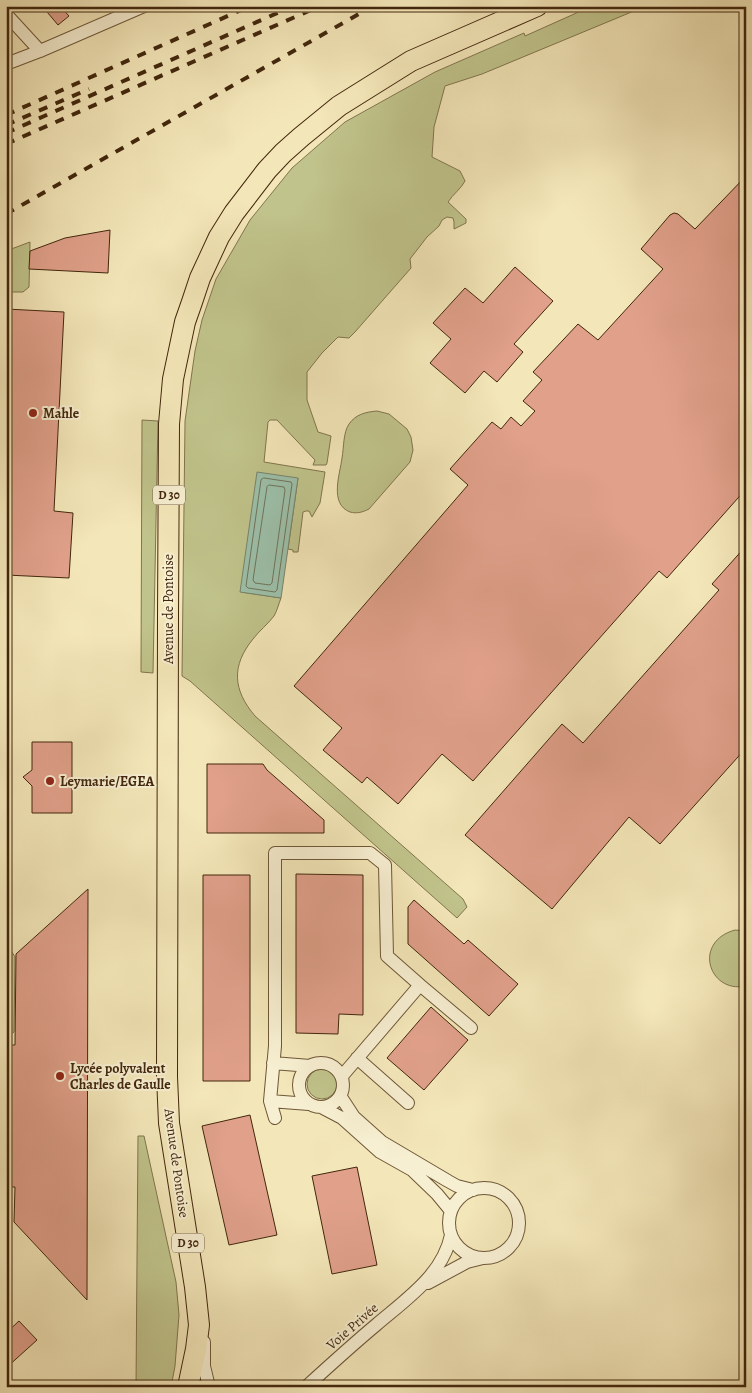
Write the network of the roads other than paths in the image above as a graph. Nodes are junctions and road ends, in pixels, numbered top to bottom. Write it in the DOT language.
graph roads {
  1 [pos="144,6"];
  2 [pos="537,6"];
  3 [pos="6,14"];
  4 [pos="40,51"];
  5 [pos="6,64"];
  6 [pos="420,985"];
  7 [pos="471,1028"];
  8 [pos="357,1058"];
  9 [pos="273,1063"];
  10 [pos="310,1066"];
  11 [pos="342,1076"];
  12 [pos="341,1097"];
  13 [pos="270,1101"];
  14 [pos="408,1103"];
  15 [pos="309,1104"];
  16 [pos="323,1108"];
  17 [pos="275,1118"];
  18 [pos="474,1190"];
  19 [pos="451,1211"];
  20 [pos="451,1235"];
  21 [pos="483,1258"];
  22 [pos="418,1289"];
  23 [pos="199,1325"];
  24 [pos="188,1387"];
  25 [pos="209,1387"];
  26 [pos="306,1387"];
  1 -- 4 [label="street"];
  2 -- 23 [label="main road, Avenue de Pontoise / D 30"];
  3 -- 4 [label="street"];
  4 -- 5 [label="street"];
  6 -- 7 [label="street"];
  6 -- 8 [label="street"];
  6 -- 9 [label="street"];
  8 -- 11 [label="street"];
  8 -- 14 [label="street"];
  9 -- 10 [label="street"];
  9 -- 13 [label="street"];
  10 -- 11 [label="street"];
  10 -- 15 [label="street"];
  11 -- 12 [label="street"];
  12 -- 16 [label="street"];
  12 -- 18 [label="street"];
  13 -- 15 [label="street"];
  13 -- 17 [label="street"];
  15 -- 16 [label="street"];
  16 -- 19 [label="street"];
  18 -- 19 [label="street"];
  18 -- 21 [label="street"];
  19 -- 20 [label="street"];
  20 -- 21 [label="street"];
  20 -- 22 [label="street"];
  21 -- 22 [label="street"];
  22 -- 26 [label="street, Voie Privée"];
  23 -- 24 [label="main road, Avenue de Pontoise / D 30"];
  23 -- 25 [label="street"];
}
